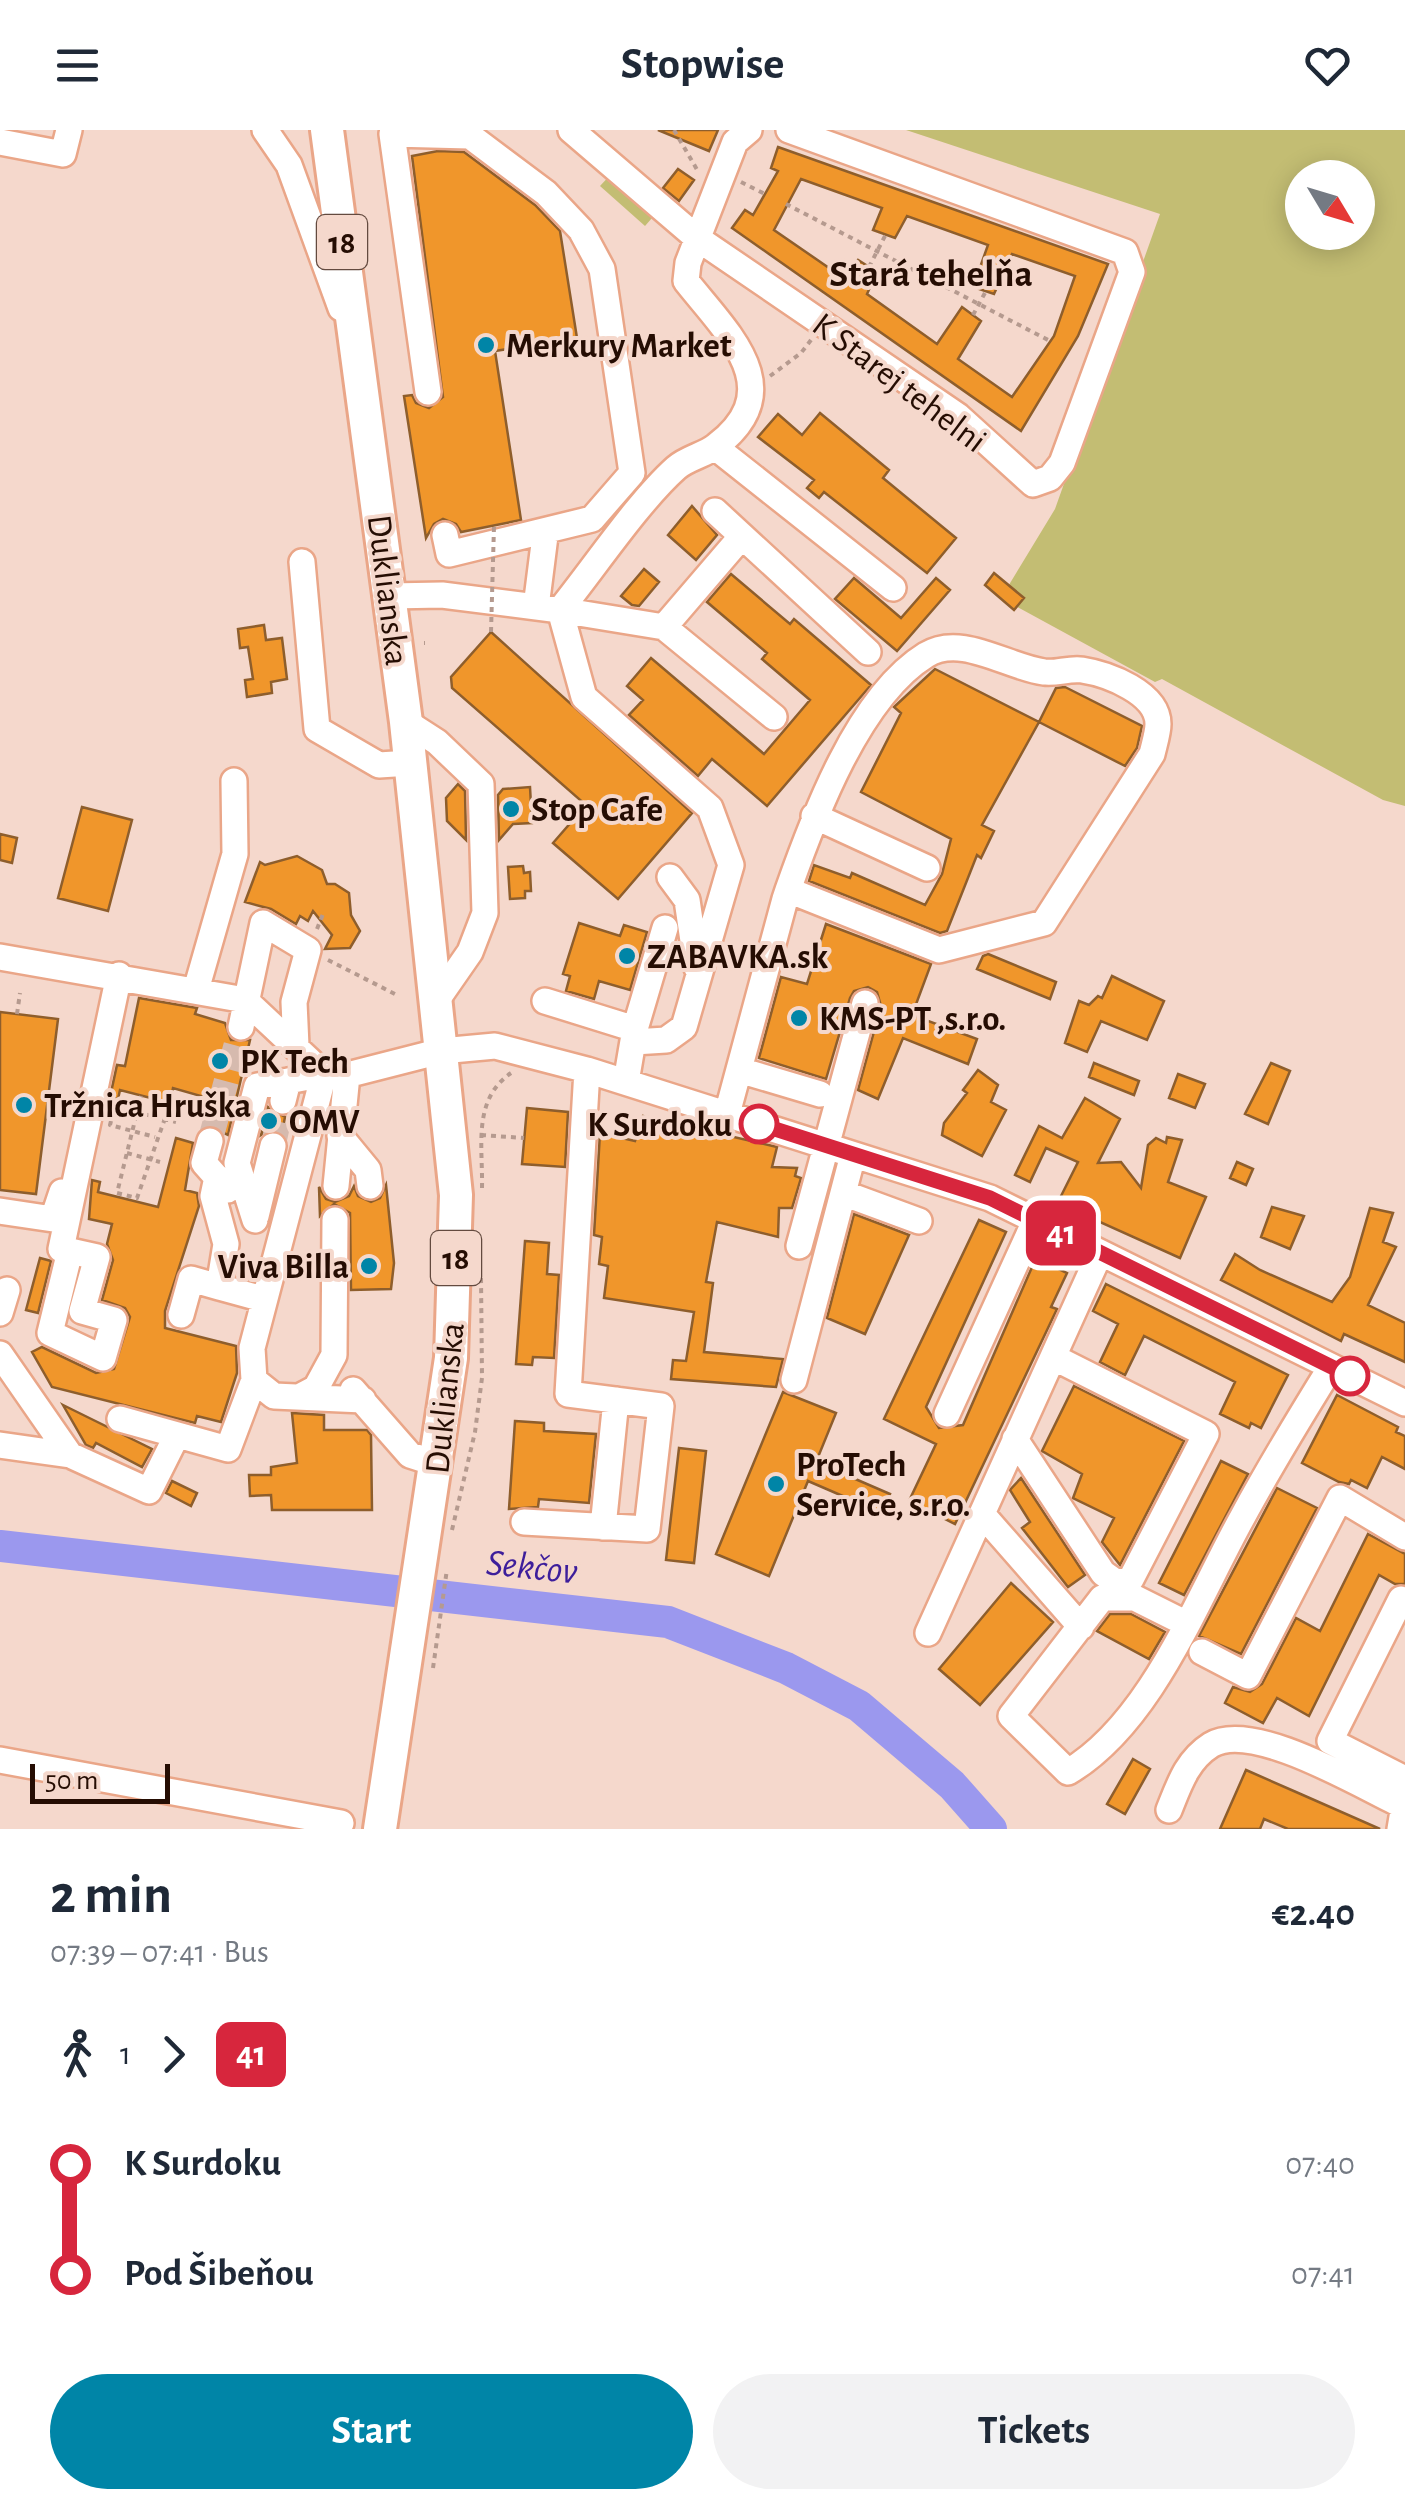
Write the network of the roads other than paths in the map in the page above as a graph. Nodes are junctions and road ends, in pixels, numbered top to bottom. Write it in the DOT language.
graph roads {
  1 [pos="68,130"];
  2 [pos="264,130"];
  3 [pos="327,130"];
  4 [pos="571,130"];
  5 [pos="749,130"];
  6 [pos="789,130"];
  7 [pos="0,142"];
  8 [pos="698,238"];
  9 [pos="357,354"];
  10 [pos="428,392"];
  11 [pos="715,447"];
  12 [pos="714,511"];
  13 [pos="445,535"];
  14 [pos="546,536"];
  15 [pos="742,536"];
  16 [pos="302,562"];
  17 [pos="893,588"];
  18 [pos="390,596"];
  19 [pos="548,608"];
  20 [pos="664,628"];
  21 [pos="868,652"];
  22 [pos="774,717"];
  23 [pos="406,722"];
  24 [pos="410,762"];
  25 [pos="234,781"];
  26 [pos="814,816"];
  27 [pos="927,868"];
  28 [pos="670,877"];
  29 [pos="788,890"];
  30 [pos="666,928"];
  31 [pos="0,957"];
  32 [pos="110,973"];
  33 [pos="698,978"];
  34 [pos="196,990"];
  35 [pos="244,1000"];
  36 [pos="436,1001"];
  37 [pos="546,1002"];
  38 [pos="865,1003"];
  39 [pos="240,1027"];
  40 [pos="635,1036"];
  41 [pos="296,1046"];
  42 [pos="441,1052"];
  43 [pos="587,1070"];
  44 [pos="738,1070"];
  45 [pos="335,1074"];
  46 [pos="626,1082"];
  47 [pos="820,1094"];
  48 [pos="727,1114"];
  49 [pos="210,1141"];
  50 [pos="823,1145"];
  51 [pos="273,1146"];
  52 [pos="853,1155"];
  53 [pos="217,1177"];
  54 [pos="352,1186"];
  55 [pos="843,1194"];
  56 [pos="0,1211"];
  57 [pos="255,1220"];
  58 [pos="919,1220"];
  59 [pos="1035,1220"];
  60 [pos="335,1224"];
  61 [pos="280,1227"];
  62 [pos="799,1246"];
  63 [pos="70,1251"];
  64 [pos="1100,1252"];
  65 [pos="219,1286"];
  66 [pos="264,1299"];
  67 [pos="181,1314"];
  68 [pos="334,1346"];
  69 [pos="0,1354"];
  70 [pos="1052,1358"];
  71 [pos="1331,1367"];
  72 [pos="254,1380"];
  73 [pos="794,1380"];
  74 [pos="299,1397"];
  75 [pos="363,1400"];
  76 [pos="616,1400"];
  77 [pos="1405,1403"];
  78 [pos="947,1414"];
  79 [pos="120,1419"];
  80 [pos="178,1435"];
  81 [pos="1016,1439"];
  82 [pos="0,1445"];
  83 [pos="70,1455"];
  84 [pos="438,1464"];
  85 [pos="982,1514"];
  86 [pos="524,1522"];
  87 [pos="603,1527"];
  88 [pos="1405,1537"];
  89 [pos="1401,1599"];
  90 [pos="1184,1623"];
  91 [pos="1081,1626"];
  92 [pos="928,1633"];
  93 [pos="1202,1652"];
  94 [pos="0,1760"];
  95 [pos="1405,1779"];
  96 [pos="1170,1810"];
  97 [pos="1402,1811"];
  98 [pos="341,1823"];
  99 [pos="380,1829"];
  1 -- 7 [label="street"];
  2 -- 9 [label="street"];
  3 -- 9 [label="main road, Duklianska / 18"];
  4 -- 8 [label="street, K Starej tehelni"];
  5 -- 8 [label="street"];
  6 -- 8 [label="street, K Starej tehelni"];
  8 -- 11 [label="street"];
  9 -- 18 [label="main road, Duklianska / 18"];
  10 -- 13 [label="street"];
  11 -- 17 [label="street"];
  11 -- 19 [label="street"];
  12 -- 15 [label="street"];
  14 -- 19 [label="street"];
  15 -- 20 [label="street"];
  15 -- 21 [label="street"];
  16 -- 24 [label="street"];
  18 -- 19 [label="street"];
  18 -- 23 [label="main road, Duklianska / 18"];
  19 -- 20 [label="street"];
  19 -- 33 [label="street"];
  20 -- 22 [label="street"];
  23 -- 24 [label="main road, Duklianska / 18"];
  23 -- 36 [label="street"];
  24 -- 36 [label="main road, Duklianska / 18"];
  25 -- 34 [label="street"];
  26 -- 27 [label="street"];
  26 -- 29 [label="street"];
  26 -- 29 [label="street"];
  28 -- 33 [label="street"];
  29 -- 44 [label="street"];
  30 -- 40 [label="street"];
  31 -- 32 [label="street"];
  32 -- 34 [label="street"];
  32 -- 56 [label="street"];
  32 -- 63 [label="street"];
  33 -- 40 [label="street"];
  34 -- 35 [label="street"];
  35 -- 39 [label="street"];
  35 -- 41 [label="street"];
  35 -- 41 [label="street"];
  36 -- 42 [label="main road, Duklianska / 18"];
  37 -- 40 [label="street"];
  38 -- 50 [label="street"];
  40 -- 46 [label="street"];
  41 -- 45 [label="street"];
  42 -- 43 [label="street"];
  42 -- 45 [label="street"];
  42 -- 84 [label="main road, Duklianska / 18"];
  43 -- 46 [label="street"];
  43 -- 76 [label="street"];
  44 -- 47 [label="street"];
  44 -- 48 [label="street"];
  45 -- 54 [label="street"];
  45 -- 57 [label="street"];
  45 -- 61 [label="street"];
  46 -- 48 [label="street"];
  48 -- 50 [label="street"];
  49 -- 53 [label="street"];
  50 -- 52 [label="street"];
  50 -- 62 [label="street"];
  51 -- 57 [label="street"];
  52 -- 55 [label="street"];
  52 -- 59 [label="street"];
  53 -- 57 [label="street"];
  53 -- 65 [label="street"];
  55 -- 58 [label="street"];
  55 -- 73 [label="street"];
  57 -- 61 [label="street"];
  59 -- 64 [label="street"];
  59 -- 78 [label="street"];
  60 -- 68 [label="street"];
  61 -- 66 [label="street"];
  64 -- 70 [label="street"];
  64 -- 71 [label="street"];
  65 -- 66 [label="street"];
  65 -- 67 [label="street"];
  66 -- 72 [label="street"];
  68 -- 74 [label="street"];
  68 -- 75 [label="street"];
  69 -- 83 [label="street"];
  70 -- 81 [label="street"];
  70 -- 81 [label="street"];
  71 -- 77 [label="street"];
  71 -- 90 [label="street"];
  72 -- 74 [label="street"];
  72 -- 80 [label="street"];
  74 -- 75 [label="street"];
  75 -- 84 [label="street"];
  76 -- 87 [label="street"];
  76 -- 87 [label="street"];
  79 -- 80 [label="street"];
  80 -- 83 [label="street"];
  81 -- 85 [label="street"];
  82 -- 83 [label="street"];
  84 -- 99 [label="main road, Duklianska / 18"];
  85 -- 91 [label="street"];
  85 -- 92 [label="street"];
  86 -- 87 [label="street"];
  88 -- 93 [label="street"];
  89 -- 95 [label="street"];
  90 -- 91 [label="street"];
  90 -- 91 [label="street"];
  94 -- 98 [label="street"];
  96 -- 97 [label="street"];
}
